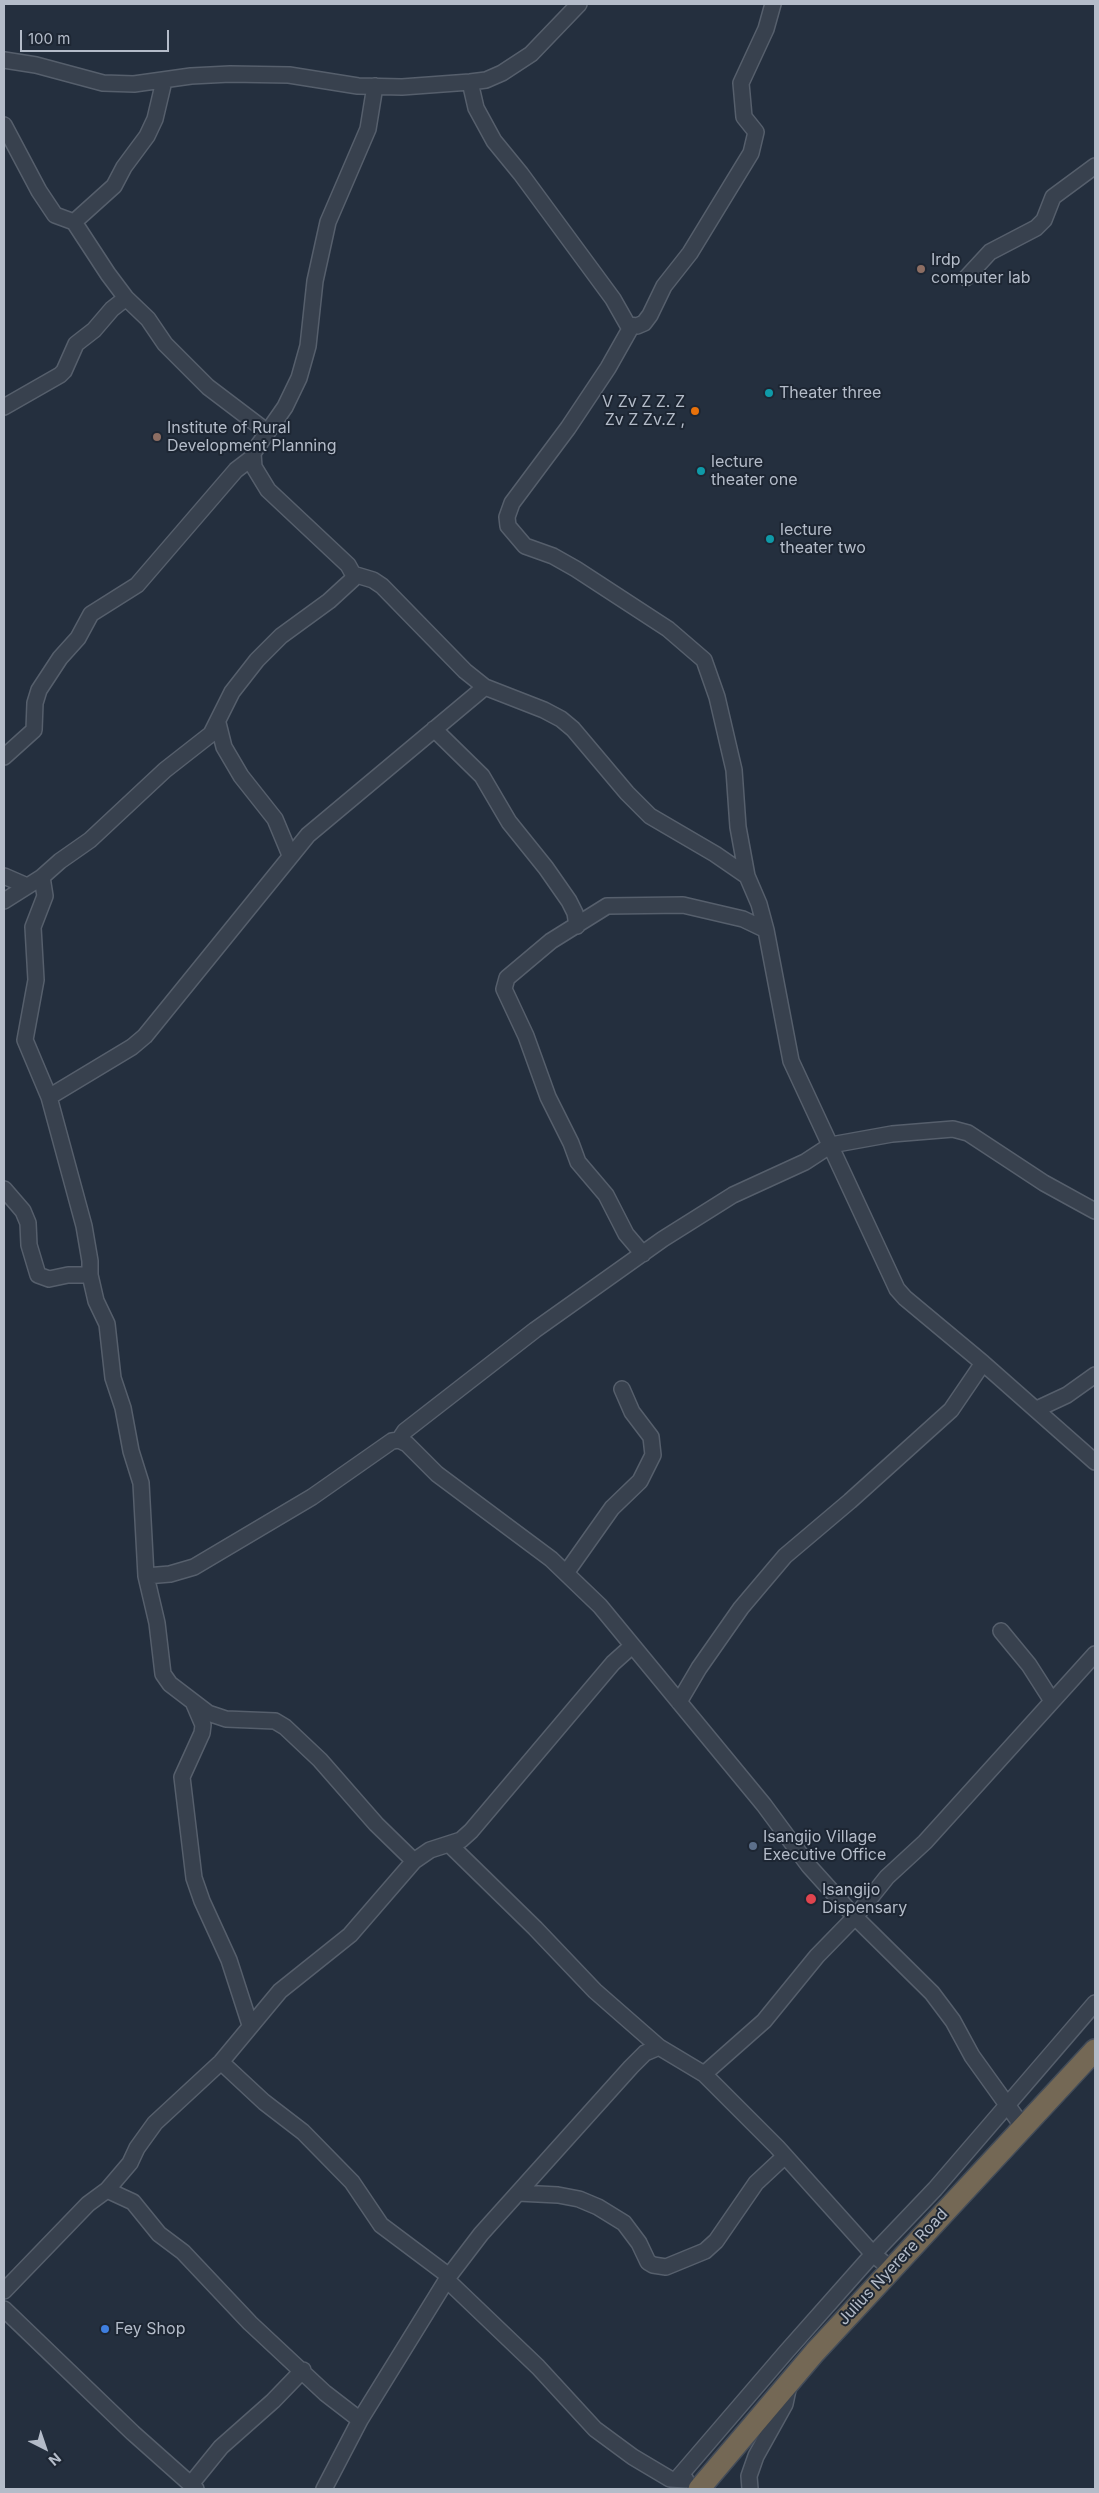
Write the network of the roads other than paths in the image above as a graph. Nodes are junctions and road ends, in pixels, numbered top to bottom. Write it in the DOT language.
graph roads {
  1 [pos="579,4"];
  2 [pos="773,4"];
  3 [pos="4,60"];
  4 [pos="164,81"];
  5 [pos="470,82"];
  6 [pos="376,86"];
  7 [pos="4,125"];
  8 [pos="1095,166"];
  9 [pos="74,222"];
  10 [pos="966,278"];
  11 [pos="126,298"];
  12 [pos="629,325"];
  13 [pos="4,407"];
  14 [pos="266,431"];
  15 [pos="253,457"];
  16 [pos="353,574"];
  17 [pos="485,687"];
  18 [pos="218,723"];
  19 [pos="434,729"];
  20 [pos="4,756"];
  21 [pos="290,855"];
  22 [pos="4,876"];
  23 [pos="747,876"];
  24 [pos="42,877"];
  25 [pos="27,886"];
  26 [pos="4,901"];
  27 [pos="577,926"];
  28 [pos="766,930"];
  29 [pos="49,1096"];
  30 [pos="832,1145"];
  31 [pos="4,1189"];
  32 [pos="1095,1211"];
  33 [pos="643,1254"];
  34 [pos="90,1275"];
  35 [pos="983,1363"];
  36 [pos="1095,1375"];
  37 [pos="622,1389"];
  38 [pos="1037,1409"];
  39 [pos="399,1440"];
  40 [pos="1095,1462"];
  41 [pos="566,1573"];
  42 [pos="146,1576"];
  43 [pos="1001,1631"];
  44 [pos="632,1646"];
  45 [pos="1095,1654"];
  46 [pos="679,1702"];
  47 [pos="1052,1702"];
  48 [pos="194,1704"];
  49 [pos="449,1844"];
  50 [pos="414,1861"];
  51 [pos="855,1917"];
  52 [pos="1095,2003"];
  53 [pos="250,2025"];
  54 [pos="654,2042"];
  55 [pos="1095,2050"];
  56 [pos="220,2062"];
  57 [pos="704,2074"];
  58 [pos="1007,2104"];
  59 [pos="1023,2127"];
  60 [pos="785,2156"];
  61 [pos="107,2190"];
  62 [pos="518,2193"];
  63 [pos="873,2254"];
  64 [pos="891,2269"];
  65 [pos="448,2278"];
  66 [pos="4,2291"];
  67 [pos="4,2309"];
  68 [pos="303,2370"];
  69 [pos="789,2381"];
  70 [pos="360,2420"];
  71 [pos="677,2479"];
  72 [pos="702,2486"];
  73 [pos="194,2487"];
  74 [pos="324,2489"];
  75 [pos="750,2489"];
  1 -- 5 [label="street"];
  2 -- 12 [label="street"];
  3 -- 4 [label="street"];
  4 -- 6 [label="street"];
  4 -- 9 [label="street"];
  5 -- 6 [label="street"];
  5 -- 12 [label="street"];
  6 -- 14 [label="street"];
  7 -- 9 [label="street"];
  8 -- 10 [label="street"];
  9 -- 11 [label="street"];
  11 -- 13 [label="street"];
  11 -- 14 [label="street"];
  12 -- 23 [label="street"];
  14 -- 15 [label="street"];
  15 -- 16 [label="street"];
  15 -- 20 [label="street"];
  16 -- 17 [label="street"];
  16 -- 18 [label="street"];
  17 -- 19 [label="street"];
  17 -- 23 [label="street"];
  18 -- 21 [label="street"];
  18 -- 24 [label="street"];
  19 -- 21 [label="street"];
  19 -- 27 [label="street"];
  21 -- 29 [label="street"];
  22 -- 25 [label="street"];
  23 -- 28 [label="street"];
  24 -- 25 [label="street"];
  24 -- 29 [label="street"];
  25 -- 26 [label="street"];
  27 -- 28 [label="street"];
  27 -- 33 [label="street"];
  28 -- 30 [label="street"];
  29 -- 34 [label="street"];
  30 -- 32 [label="street"];
  30 -- 33 [label="street"];
  30 -- 35 [label="street"];
  31 -- 34 [label="street"];
  33 -- 39 [label="street"];
  34 -- 42 [label="street"];
  35 -- 38 [label="street"];
  35 -- 46 [label="street"];
  36 -- 38 [label="street"];
  37 -- 41 [label="street"];
  38 -- 40 [label="street"];
  39 -- 41 [label="street"];
  39 -- 42 [label="street"];
  41 -- 44 [label="street"];
  42 -- 48 [label="street"];
  43 -- 47 [label="street"];
  44 -- 46 [label="street"];
  44 -- 49 [label="street"];
  45 -- 47 [label="street"];
  46 -- 51 [label="street"];
  47 -- 51 [label="street"];
  48 -- 50 [label="street"];
  48 -- 53 [label="street"];
  49 -- 50 [label="street"];
  49 -- 54 [label="street"];
  50 -- 53 [label="street"];
  51 -- 57 [label="street"];
  51 -- 58 [label="street"];
  52 -- 58 [label="street"];
  53 -- 56 [label="street"];
  54 -- 57 [label="street"];
  54 -- 62 [label="street"];
  55 -- 59 [label="highway, Julius Nyerere Road"];
  56 -- 61 [label="street"];
  56 -- 65 [label="street"];
  57 -- 60 [label="street"];
  58 -- 59 [label="street"];
  58 -- 63 [label="street"];
  59 -- 64 [label="highway, Julius Nyerere Road"];
  60 -- 62 [label="street"];
  60 -- 63 [label="street"];
  61 -- 66 [label="street"];
  61 -- 68 [label="street"];
  62 -- 65 [label="street"];
  63 -- 64 [label="street"];
  63 -- 71 [label="street"];
  64 -- 69 [label="highway, Julius Nyerere Road"];
  65 -- 70 [label="street"];
  65 -- 71 [label="street"];
  67 -- 73 [label="street"];
  68 -- 70 [label="street"];
  68 -- 73 [label="street"];
  69 -- 72 [label="highway, Julius Nyerere Road"];
  69 -- 75 [label="street"];
  70 -- 74 [label="street"];
  71 -- 72 [label="street"];
}
